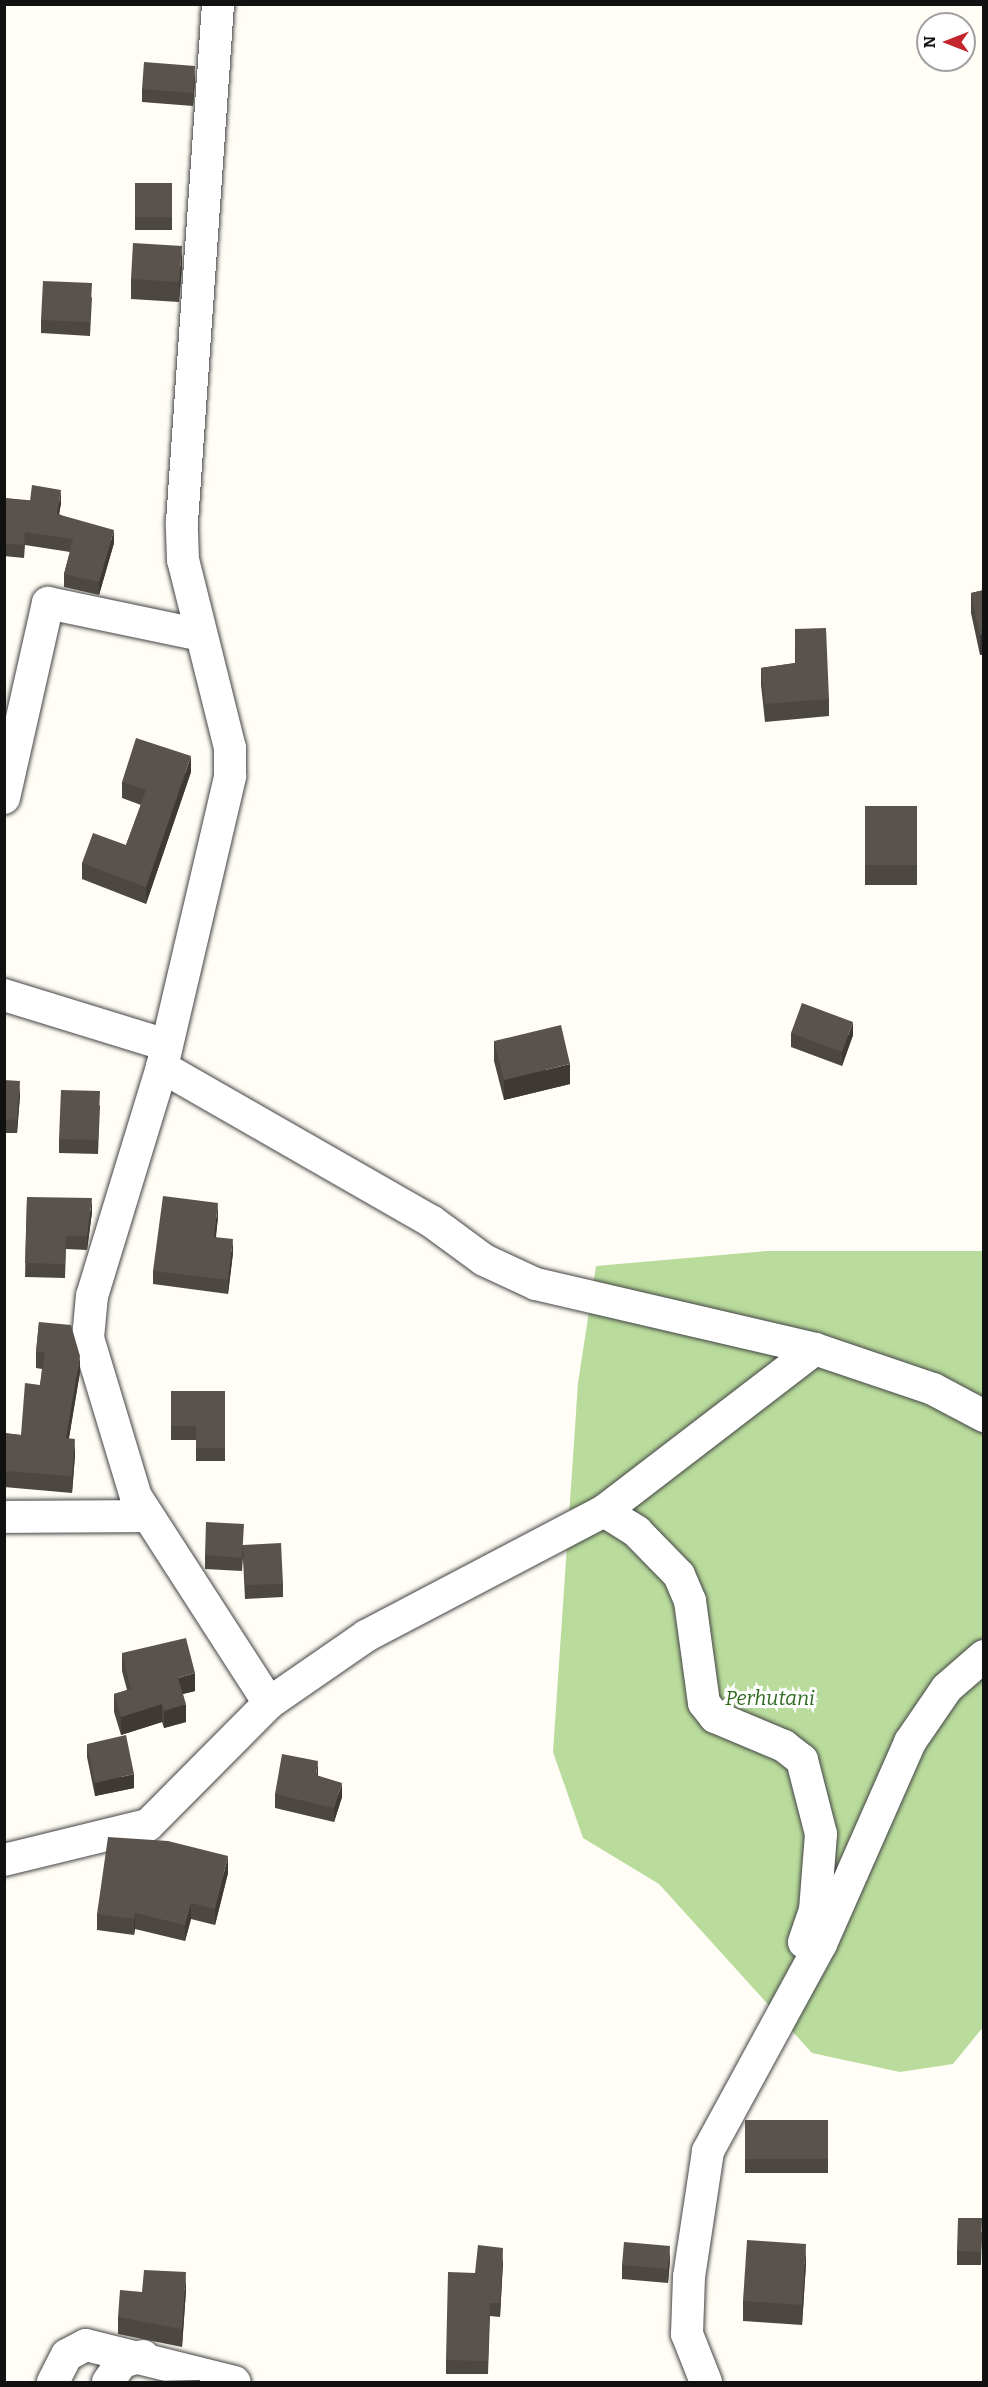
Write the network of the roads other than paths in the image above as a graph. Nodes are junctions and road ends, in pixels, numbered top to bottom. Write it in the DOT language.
graph roads {
  1 [pos="218,4"];
  2 [pos="197,634"];
  3 [pos="4,798"];
  4 [pos="4,995"];
  5 [pos="165,1056"];
  6 [pos="814,1349"];
  7 [pos="984,1416"];
  8 [pos="604,1511"];
  9 [pos="146,1516"];
  10 [pos="4,1517"];
  11 [pos="984,1656"];
  12 [pos="269,1702"];
  13 [pos="4,1860"];
  14 [pos="787,2006"];
  15 [pos="142,2356"];
  16 [pos="53,2382"];
  17 [pos="108,2382"];
  18 [pos="234,2382"];
  19 [pos="706,2382"];
  1 -- 2 [label="street"];
  2 -- 3 [label="street"];
  2 -- 5 [label="street"];
  4 -- 5 [label="street"];
  5 -- 6 [label="street"];
  5 -- 9 [label="street"];
  6 -- 7 [label="street"];
  6 -- 8 [label="street"];
  8 -- 12 [label="street"];
  8 -- 14 [label="street"];
  9 -- 10 [label="street"];
  9 -- 12 [label="street"];
  11 -- 14 [label="street"];
  12 -- 13 [label="street"];
  14 -- 19 [label="street"];
  15 -- 16 [label="street"];
  15 -- 17 [label="street"];
  15 -- 18 [label="street"];
}
